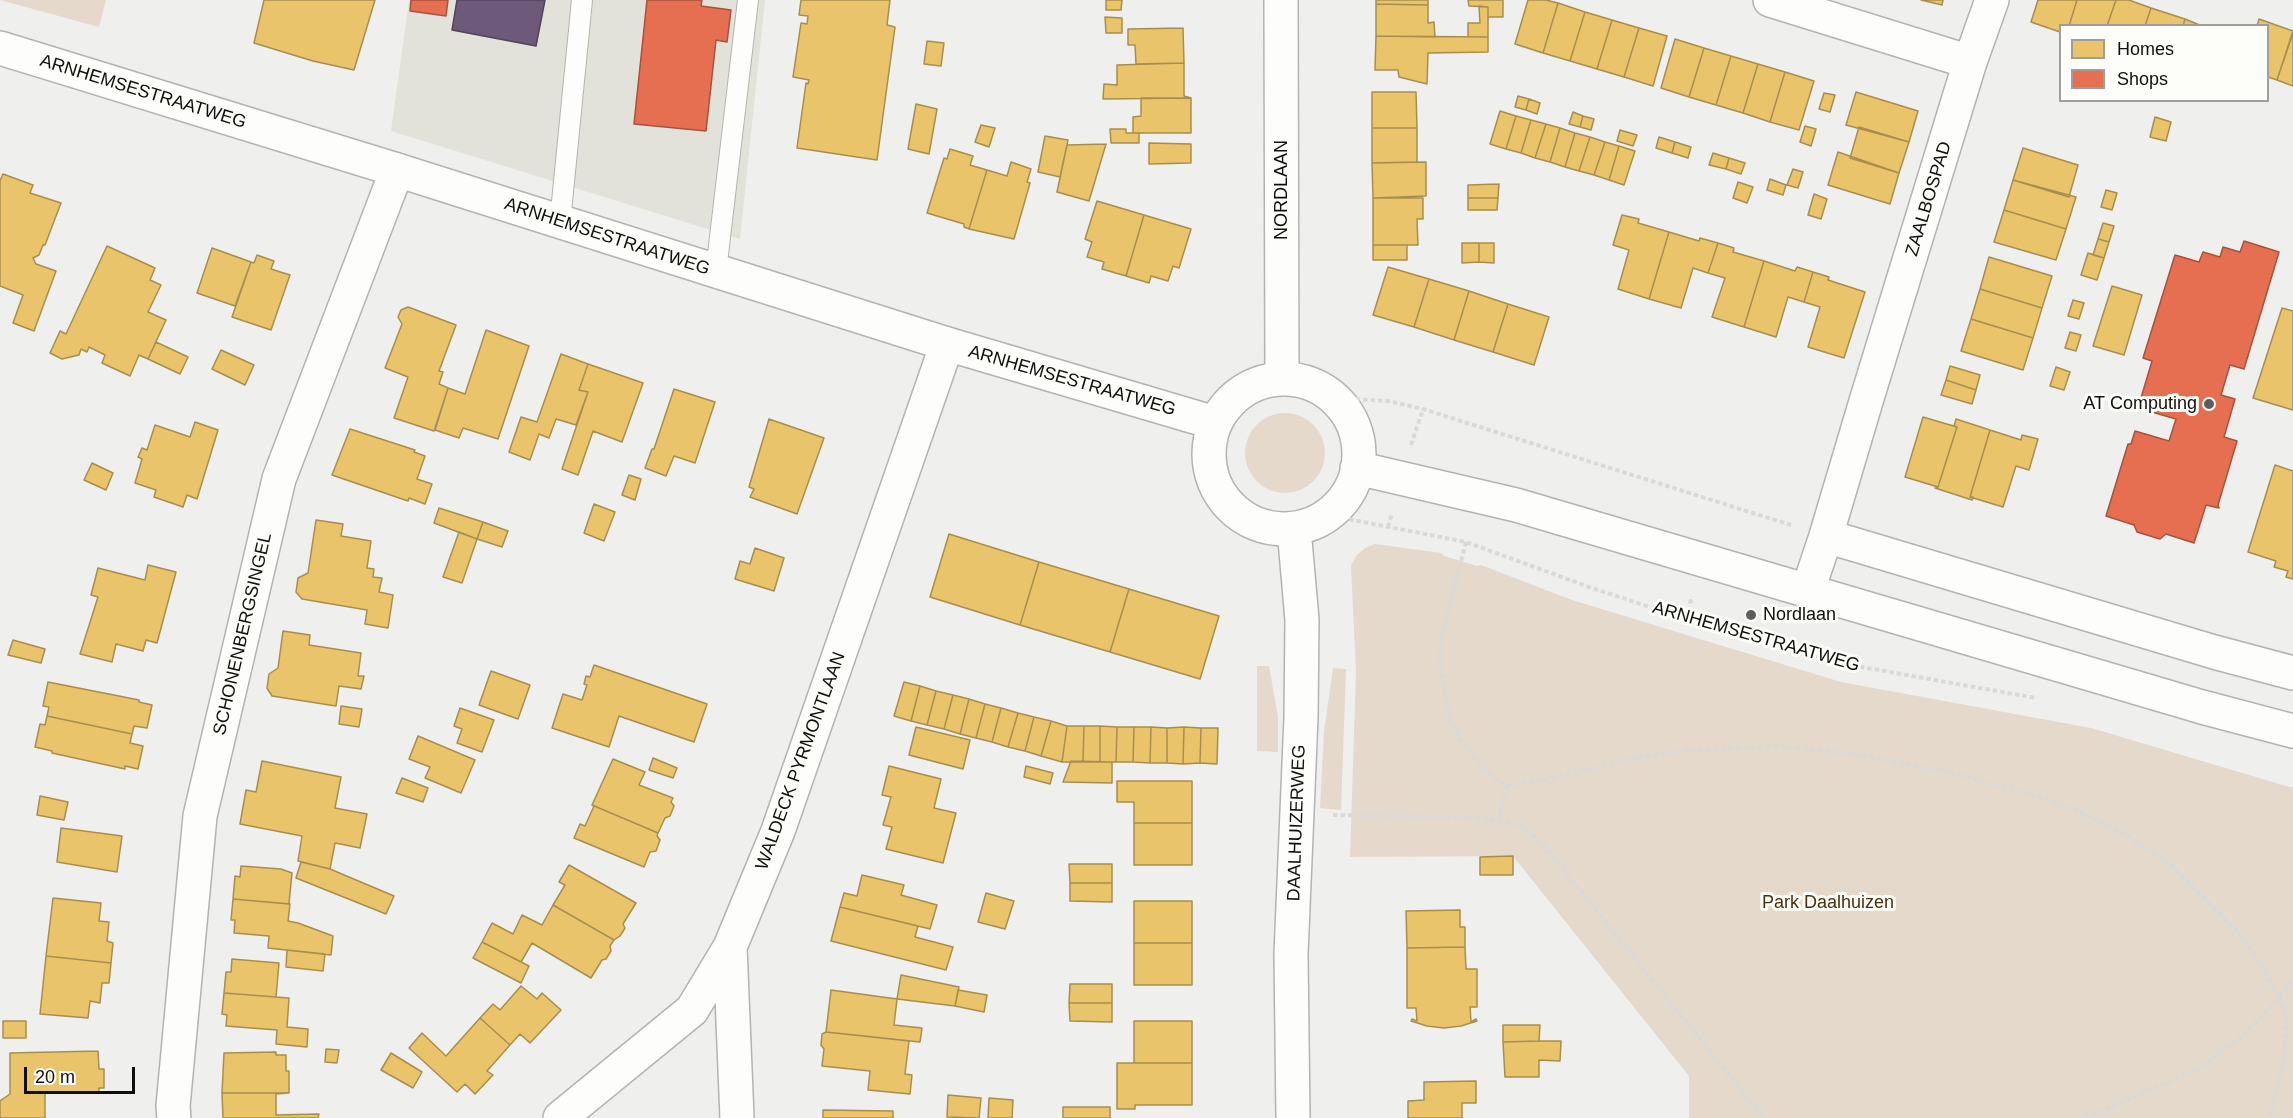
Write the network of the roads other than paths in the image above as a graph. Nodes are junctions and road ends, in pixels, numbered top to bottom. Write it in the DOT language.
graph roads {
  1 [pos="582,0"];
  2 [pos="748,0"];
  3 [pos="1281,0"];
  4 [pos="1770,0"];
  5 [pos="1992,0"];
  6 [pos="0,48"];
  7 [pos="1970,62"];
  8 [pos="397,170"];
  9 [pos="560,222"];
  10 [pos="716,271"];
  11 [pos="947,344"];
  12 [pos="1282,380"];
  13 [pos="1215,423"];
  14 [pos="1357,468"];
  15 [pos="1294,529"];
  16 [pos="1826,536"];
  17 [pos="1808,590"];
  18 [pos="2293,673"];
  19 [pos="2293,731"];
  20 [pos="730,947"];
  21 [pos="174,1118"];
  22 [pos="560,1118"];
  23 [pos="737,1118"];
  24 [pos="1293,1118"];
  1 -- 9 [label="lane"];
  2 -- 10 [label="lane"];
  3 -- 12 [label="main road, NORDLAAN"];
  4 -- 7 [label="main road"];
  5 -- 7 [label="main road, ZAALBOSPAD"];
  6 -- 8 [label="main road, ARNHEMSESTRAATWEG"];
  7 -- 16 [label="main road, ZAALBOSPAD"];
  8 -- 9 [label="main road, ARNHEMSESTRAATWEG"];
  8 -- 21 [label="main road, SCHONENBERGSINGEL"];
  9 -- 10 [label="main road, ARNHEMSESTRAATWEG"];
  10 -- 11 [label="main road, ARNHEMSESTRAATWEG"];
  11 -- 13 [label="main road, ARNHEMSESTRAATWEG"];
  11 -- 20 [label="main road, WALDECK PYRMONTLAAN"];
  12 -- 13 [label="main road"];
  12 -- 14 [label="main road"];
  13 -- 15 [label="main road"];
  14 -- 15 [label="main road"];
  14 -- 17 [label="main road"];
  15 -- 24 [label="main road, DAALHUIZERWEG"];
  16 -- 17 [label="main road"];
  16 -- 18 [label="main road"];
  17 -- 19 [label="main road"];
  20 -- 22 [label="main road, WALDECK PYRMONTLAAN"];
  20 -- 23 [label="main road"];
}
